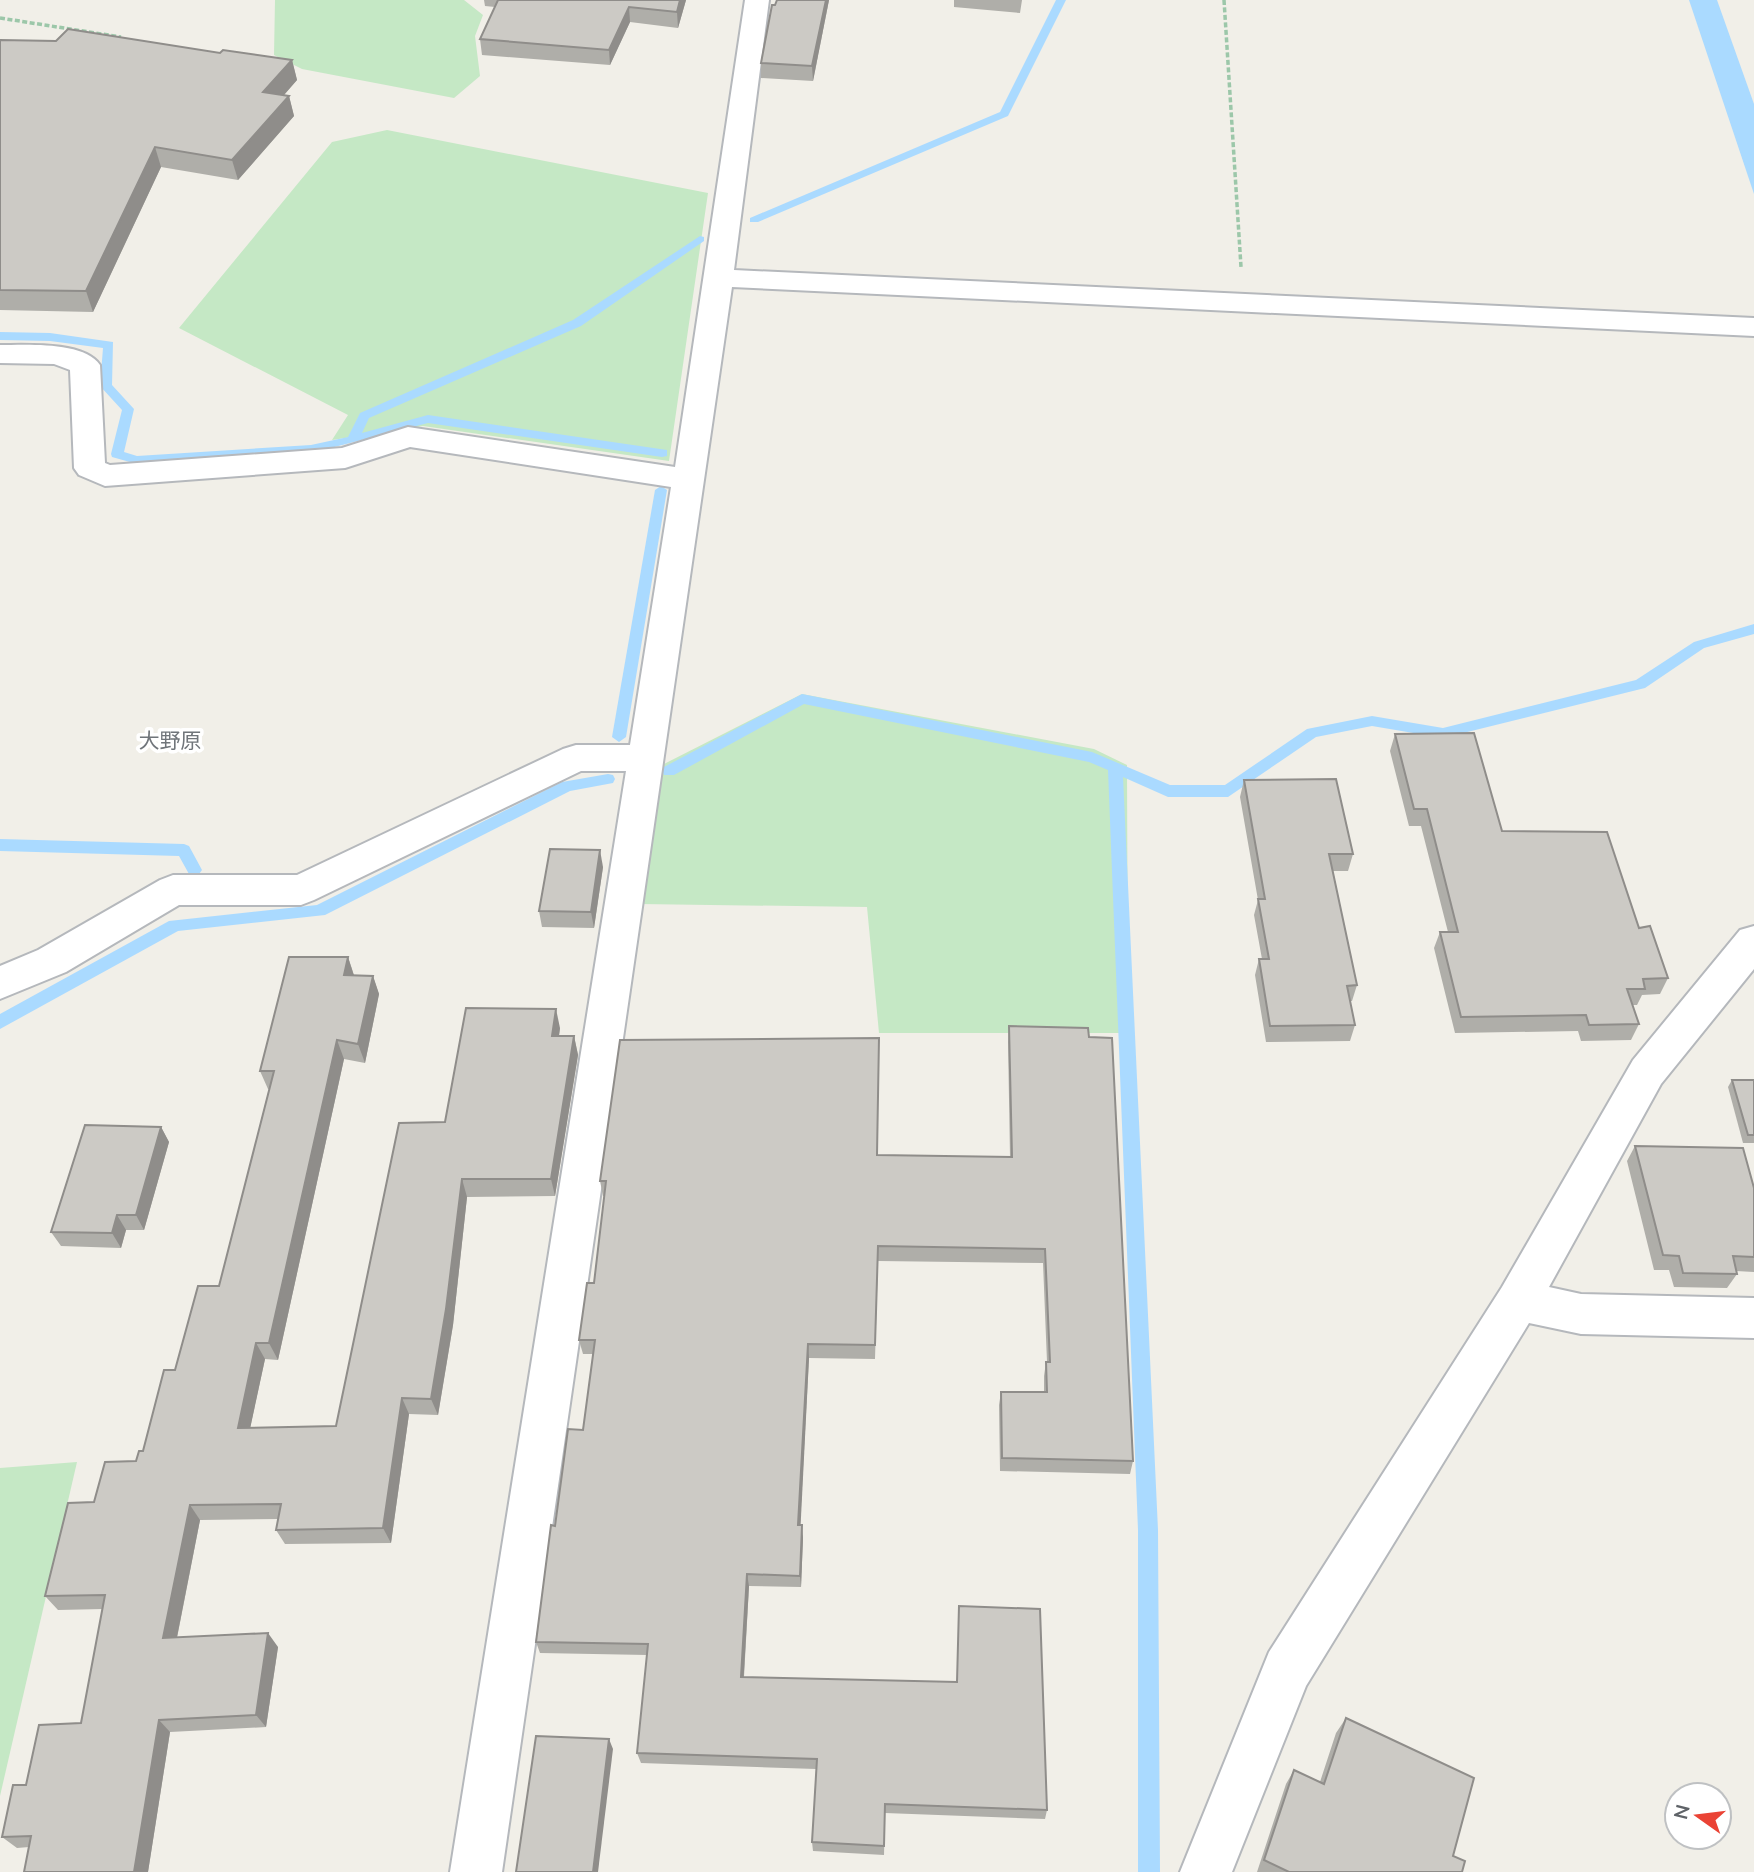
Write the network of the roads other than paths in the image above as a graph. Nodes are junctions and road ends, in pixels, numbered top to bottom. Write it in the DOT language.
graph roads {
  1 [pos="757,0"];
  2 [pos="719,278"];
  3 [pos="1754,327"];
  4 [pos="0,354"];
  5 [pos="688,479"];
  6 [pos="643,758"];
  7 [pos="1754,941"];
  8 [pos="0,983"];
  9 [pos="1518,1301"];
  10 [pos="1754,1318"];
  11 [pos="476,1872"];
  12 [pos="1206,1872"];
  1 -- 2 [label="street"];
  2 -- 3 [label="street"];
  2 -- 5 [label="street"];
  4 -- 5 [label="street"];
  5 -- 6 [label="street"];
  6 -- 8 [label="street"];
  6 -- 11 [label="street"];
  7 -- 9 [label="street"];
  9 -- 10 [label="street"];
  9 -- 12 [label="street"];
}
